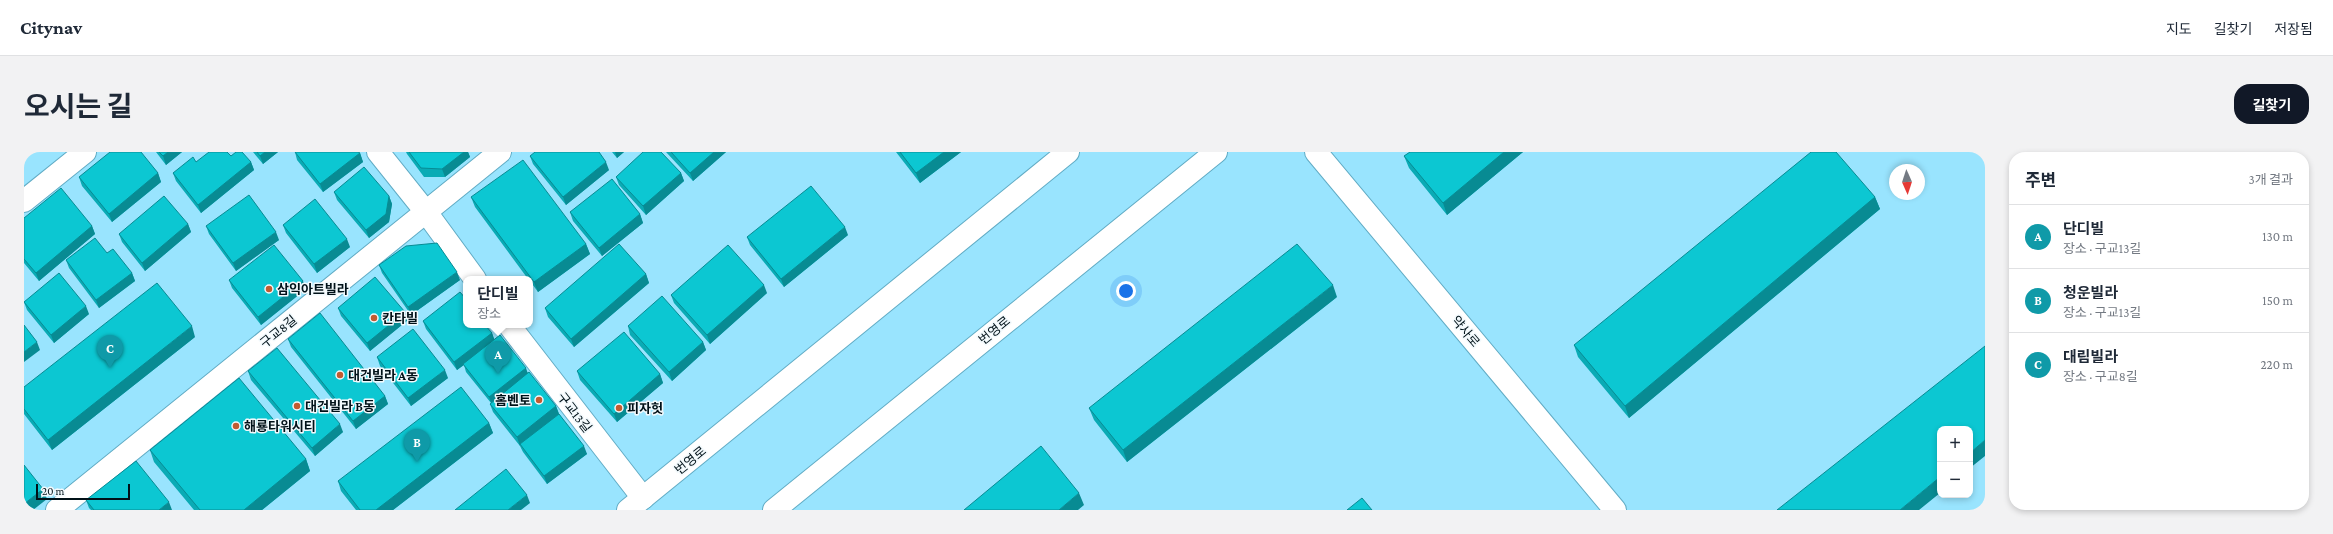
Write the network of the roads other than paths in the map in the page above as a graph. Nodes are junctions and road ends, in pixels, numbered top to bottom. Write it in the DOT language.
graph roads {
  1 [pos="85,152"];
  2 [pos="378,152"];
  3 [pos="500,152"];
  4 [pos="1216,152"];
  5 [pos="1316,152"];
  6 [pos="1065,153"];
  7 [pos="24,201"];
  8 [pos="426,212"];
  9 [pos="473,276"];
  10 [pos="510,328"];
  11 [pos="636,504"];
  12 [pos="56,510"];
  13 [pos="774,510"];
  14 [pos="1615,510"];
  1 -- 7 [label="street"];
  2 -- 8 [label="street"];
  3 -- 8 [label="street, 구교8길"];
  4 -- 13 [label="street, 번영로"];
  5 -- 14 [label="street, 약사로"];
  6 -- 11 [label="street, 번영로"];
  8 -- 9 [label="street"];
  8 -- 12 [label="street, 구교8길"];
  10 -- 11 [label="street, 구교13길"];
}
